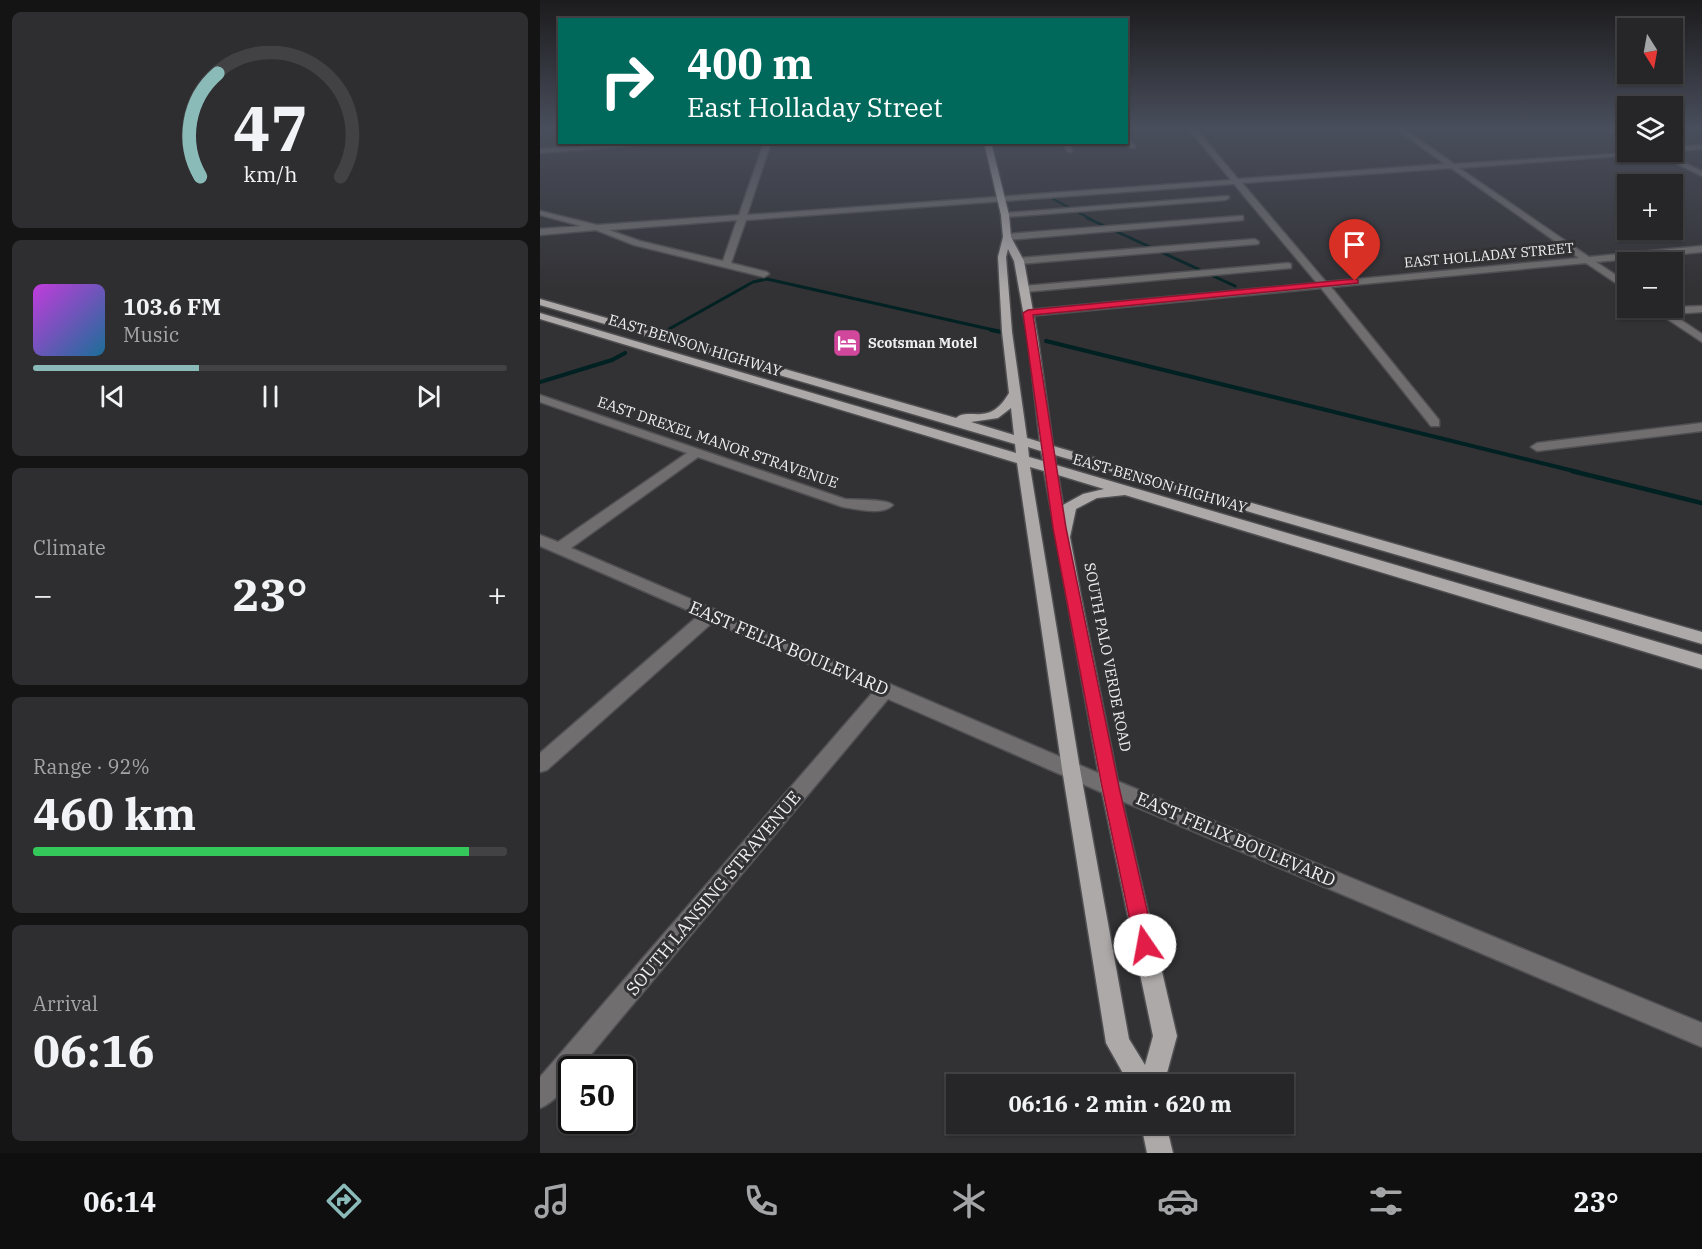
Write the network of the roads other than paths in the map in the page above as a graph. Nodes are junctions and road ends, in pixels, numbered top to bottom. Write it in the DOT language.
graph roads {
  1 [pos="755,183"];
  2 [pos="996,183"];
  3 [pos="1211,183"];
  4 [pos="1237,183"];
  5 [pos="1478,183"];
  6 [pos="1225,198"];
  7 [pos="1000,199"];
  8 [pos="540,213"];
  9 [pos="1005,215"];
  10 [pos="744,218"];
  11 [pos="1240,218"];
  12 [pos="597,228"];
  13 [pos="540,232"];
  14 [pos="1007,237"];
  15 [pos="1255,242"];
  16 [pos="1702,249"];
  17 [pos="1587,260"];
  18 [pos="1019,261"];
  19 [pos="726,265"];
  20 [pos="1288,266"];
  21 [pos="764,274"];
  22 [pos="1617,280"];
  23 [pos="1323,284"];
  24 [pos="1024,290"];
  25 [pos="540,302"];
  26 [pos="1683,309"];
  27 [pos="1702,309"];
  28 [pos="1028,313"];
  29 [pos="540,316"];
  30 [pos="1672,318"];
  31 [pos="1702,339"];
  32 [pos="1015,392"];
  33 [pos="540,398"];
  34 [pos="921,412"];
  35 [pos="1435,423"];
  36 [pos="1702,427"];
  37 [pos="1022,441"];
  38 [pos="1537,447"];
  39 [pos="1049,448"];
  40 [pos="697,452"];
  41 [pos="1023,460"];
  42 [pos="1050,468"];
  43 [pos="1147,496"];
  44 [pos="886,505"];
  45 [pos="540,540"];
  46 [pos="1063,542"];
  47 [pos="560,548"];
  48 [pos="1580,602"];
  49 [pos="710,615"];
  50 [pos="1581,626"];
  51 [pos="1702,638"];
  52 [pos="1702,662"];
  53 [pos="886,689"];
  54 [pos="540,764"];
  55 [pos="1071,770"];
  56 [pos="1110,787"];
  57 [pos="1702,1035"];
  58 [pos="1137,1074"];
  59 [pos="1154,1074"];
  60 [pos="540,1096"];
  61 [pos="1156,1134"];
  62 [pos="1160,1153"];
  1 -- 10 [label="street"];
  2 -- 7 [label="main road, SOUTH PALO VERDE ROAD"];
  3 -- 7 [label="street"];
  4 -- 23 [label="street"];
  5 -- 17 [label="street"];
  6 -- 9 [label="street"];
  7 -- 9 [label="main road, SOUTH PALO VERDE ROAD"];
  7 -- 10 [label="street"];
  8 -- 12 [label="street"];
  9 -- 14 [label="main road, SOUTH PALO VERDE ROAD"];
  10 -- 12 [label="street"];
  10 -- 19 [label="street"];
  11 -- 14 [label="street"];
  12 -- 13 [label="street"];
  12 -- 19 [label="street"];
  14 -- 18 [label="main road, SOUTH PALO VERDE ROAD"];
  14 -- 32 [label="main road, SOUTH PALO VERDE ROAD"];
  15 -- 18 [label="street"];
  16 -- 17 [label="street, EAST HOLLADAY STREET"];
  17 -- 22 [label="street"];
  17 -- 23 [label="street, EAST HOLLADAY STREET"];
  18 -- 24 [label="main road, SOUTH PALO VERDE ROAD"];
  19 -- 21 [label="street"];
  20 -- 24 [label="street"];
  23 -- 28 [label="street, EAST HOLLADAY STREET"];
  23 -- 35 [label="street"];
  24 -- 28 [label="main road, SOUTH PALO VERDE ROAD"];
  25 -- 34 [label="main road, EAST BENSON HIGHWAY"];
  26 -- 27 [label="street"];
  28 -- 39 [label="main road, SOUTH PALO VERDE ROAD"];
  29 -- 41 [label="main road, EAST BENSON HIGHWAY"];
  30 -- 31 [label="street"];
  32 -- 34 [label="main road"];
  32 -- 37 [label="main road, SOUTH PALO VERDE ROAD"];
  33 -- 40 [label="street, EAST DREXEL MANOR STRAVENUE"];
  34 -- 37 [label="main road, EAST BENSON HIGHWAY"];
  36 -- 38 [label="street"];
  37 -- 39 [label="main road, EAST BENSON HIGHWAY"];
  37 -- 41 [label="main road, SOUTH PALO VERDE ROAD"];
  39 -- 42 [label="main road, SOUTH PALO VERDE ROAD"];
  39 -- 48 [label="main road, EAST BENSON HIGHWAY"];
  40 -- 44 [label="street, EAST DREXEL MANOR STRAVENUE"];
  40 -- 47 [label="street"];
  41 -- 42 [label="main road, EAST BENSON HIGHWAY"];
  41 -- 55 [label="main road, SOUTH PALO VERDE ROAD"];
  42 -- 43 [label="main road, EAST BENSON HIGHWAY"];
  42 -- 46 [label="main road, SOUTH PALO VERDE ROAD"];
  43 -- 46 [label="main road"];
  43 -- 50 [label="main road, EAST BENSON HIGHWAY"];
  45 -- 47 [label="street, EAST FELIX BOULEVARD"];
  46 -- 56 [label="main road, SOUTH PALO VERDE ROAD"];
  47 -- 49 [label="street, EAST FELIX BOULEVARD"];
  48 -- 50 [label="main road"];
  48 -- 51 [label="main road, EAST BENSON HIGHWAY"];
  49 -- 53 [label="street, EAST FELIX BOULEVARD"];
  49 -- 54 [label="street"];
  50 -- 52 [label="main road, EAST BENSON HIGHWAY"];
  53 -- 55 [label="street, EAST FELIX BOULEVARD"];
  53 -- 60 [label="street, SOUTH LANSING STRAVENUE"];
  55 -- 56 [label="street, EAST FELIX BOULEVARD"];
  55 -- 58 [label="main road, SOUTH PALO VERDE ROAD"];
  56 -- 57 [label="street, EAST FELIX BOULEVARD"];
  56 -- 59 [label="main road, SOUTH PALO VERDE ROAD"];
  61 -- 62 [label="main road"];
}
